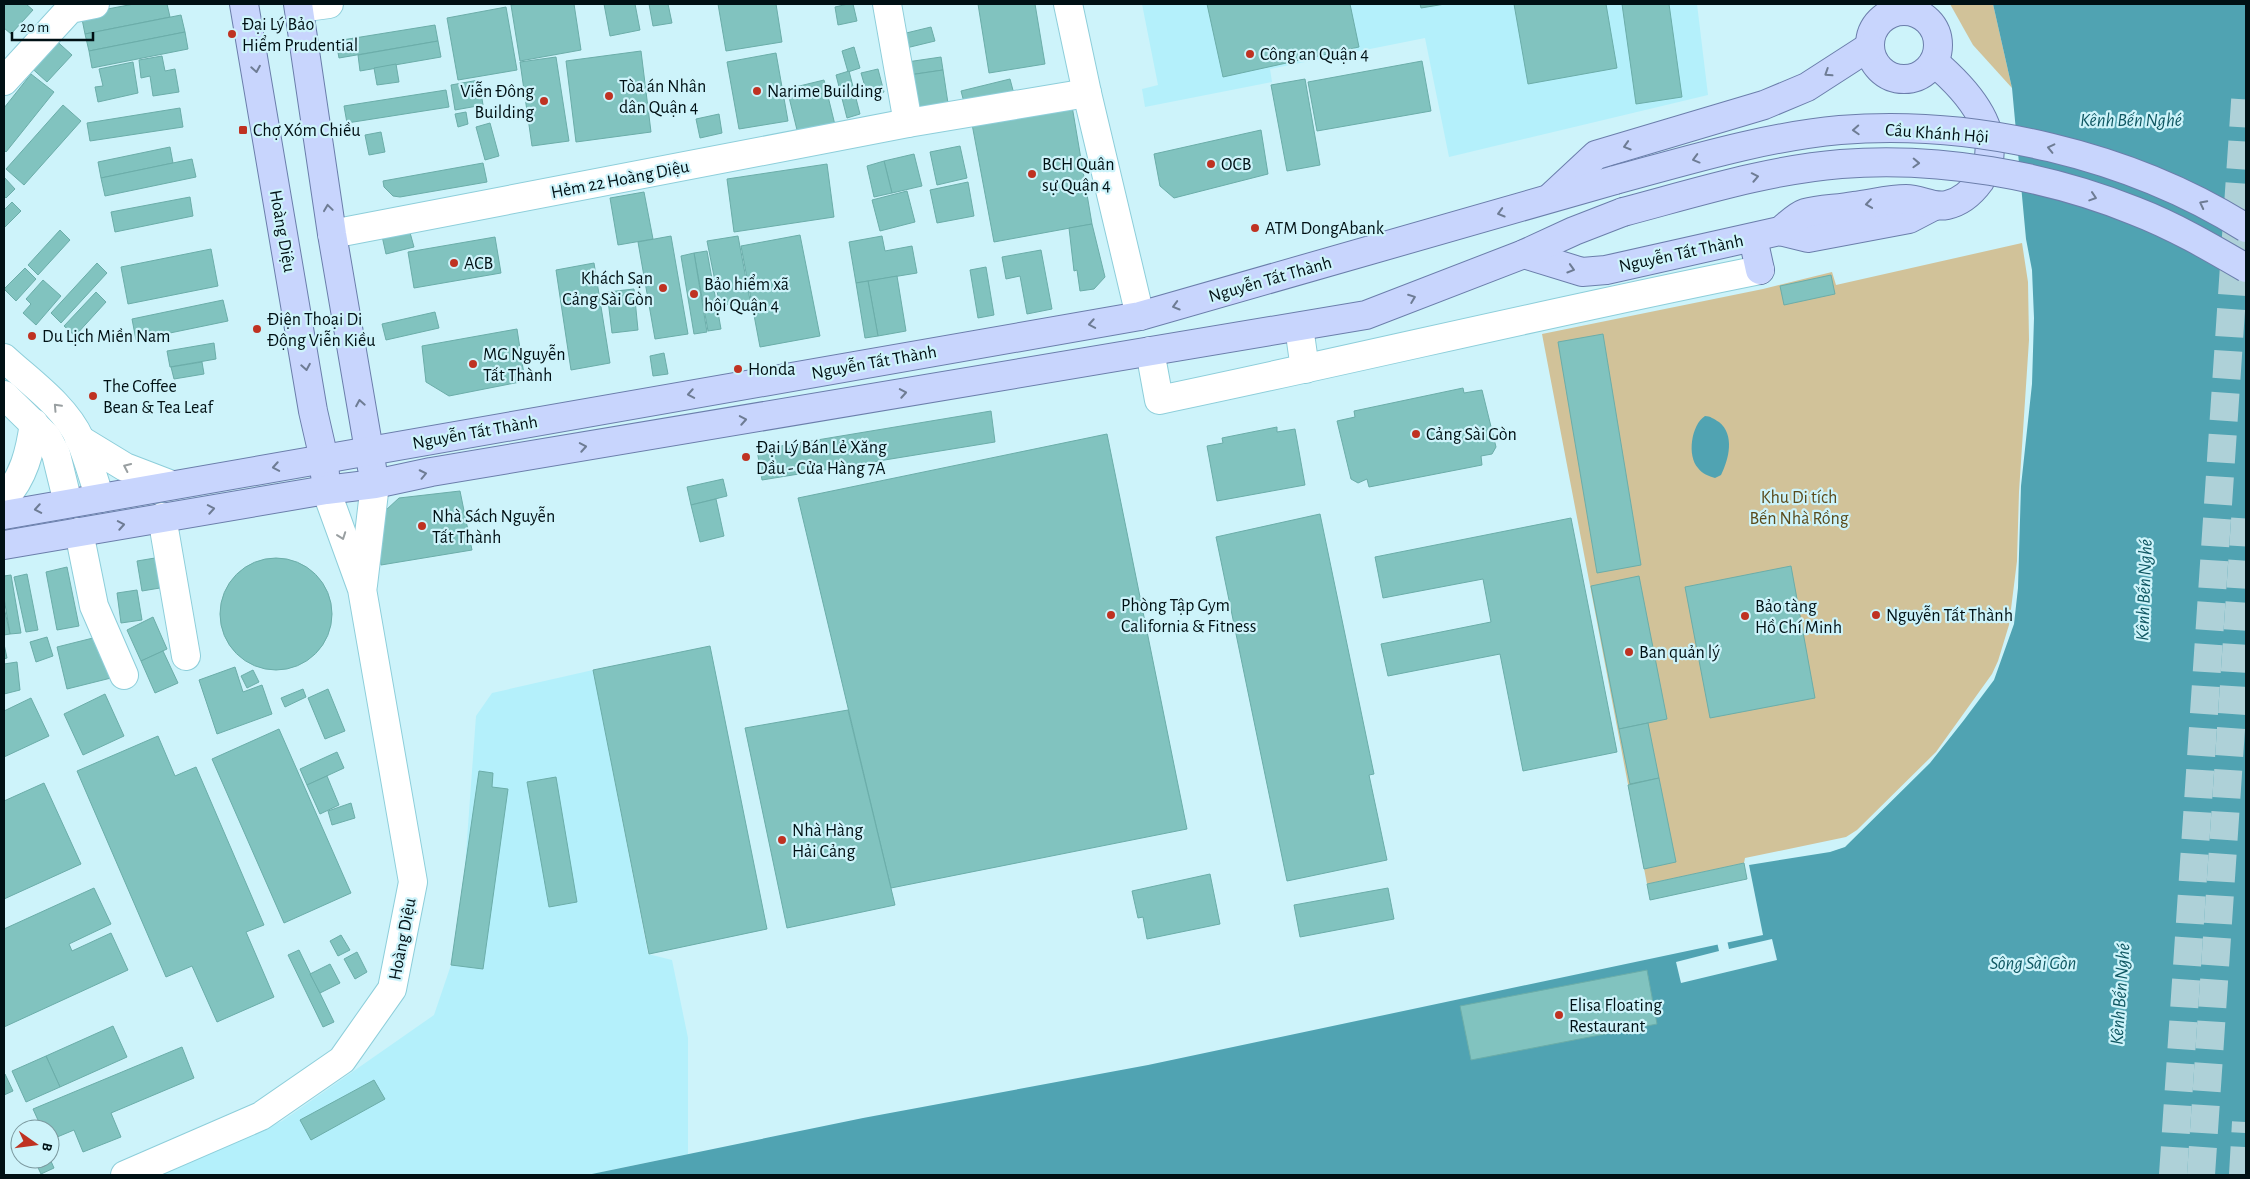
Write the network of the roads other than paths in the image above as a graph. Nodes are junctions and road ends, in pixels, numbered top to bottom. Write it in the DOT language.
graph roads {
  1 [pos="95,4"];
  2 [pos="244,4"];
  3 [pos="329,4"];
  4 [pos="887,4"];
  5 [pos="1068,4"];
  6 [pos="298,6"];
  7 [pos="1908,7"];
  8 [pos="1874,24"];
  9 [pos="1934,62"];
  10 [pos="4,81"];
  11 [pos="1087,93"];
  12 [pos="908,123"];
  13 [pos="1615,180"];
  14 [pos="1548,199"];
  15 [pos="1623,212"];
  16 [pos="2246,228"];
  17 [pos="332,234"];
  18 [pos="1753,238"];
  19 [pos="1524,254"];
  20 [pos="2246,268"];
  21 [pos="1760,270"];
  22 [pos="1140,316"];
  23 [pos="1299,327"];
  24 [pos="1150,351"];
  25 [pos="4,358"];
  26 [pos="1305,369"];
  27 [pos="4,395"];
  28 [pos="34,423"];
  29 [pos="80,439"];
  30 [pos="369,451"];
  31 [pos="324,458"];
  32 [pos="375,484"];
  33 [pos="172,485"];
  34 [pos="326,490"];
  35 [pos="100,498"];
  36 [pos="4,499"];
  37 [pos="68,503"];
  38 [pos="4,515"];
  39 [pos="162,517"];
  40 [pos="79,532"];
  41 [pos="4,545"];
  42 [pos="362,589"];
  43 [pos="186,656"];
  44 [pos="124,675"];
  45 [pos="125,1175"];
  1 -- 10 [label="street"];
  2 -- 31 [label="main road, Hoàng Diệu, one-way"];
  3 -- 6 [label="street"];
  4 -- 12 [label="street"];
  5 -- 11 [label="street"];
  17 -- 6 [label="main road, one-way"];
  7 -- 8 [label="main road"];
  7 -- 9 [label="main road"];
  8 -- 9 [label="main road"];
  8 -- 14 [label="main road, one-way"];
  9 -- 18 [label="main road, Nguyễn Tất Thành"];
  11 -- 12 [label="street, Hẻm 22 Hoàng Diệu"];
  11 -- 22 [label="street"];
  12 -- 17 [label="street, Hẻm 22 Hoàng Diệu"];
  13 -- 14 [label="main road, Nguyễn Tất Thành"];
  16 -- 13 [label="main road, Cầu Khánh Hội, one-way, bridge"];
  14 -- 22 [label="main road, Nguyễn Tất Thành, one-way"];
  15 -- 19 [label="main road, Nguyễn Tất Thành"];
  15 -- 20 [label="main road, Cầu Khánh Hội, one-way, bridge"];
  30 -- 17 [label="main road, one-way"];
  19 -- 18 [label="main road, Nguyễn Tất Thành, one-way"];
  18 -- 21 [label="main road"];
  23 -- 19 [label="main road, Nguyễn Tất Thành, one-way"];
  21 -- 26 [label="street"];
  22 -- 30 [label="main road, Nguyễn Tất Thành, one-way"];
  23 -- 24 [label="main road, Nguyễn Tất Thành"];
  23 -- 26 [label="street"];
  24 -- 26 [label="street"];
  32 -- 24 [label="main road, Nguyễn Tất Thành, one-way"];
  29 -- 25 [label="street, one-way"];
  27 -- 28 [label="street"];
  28 -- 36 [label="street"];
  28 -- 37 [label="street"];
  33 -- 29 [label="street, one-way"];
  29 -- 35 [label="street"];
  30 -- 31 [label="main road, Nguyễn Tất Thành"];
  30 -- 32 [label="main road"];
  31 -- 33 [label="main road, Nguyễn Tất Thành, one-way"];
  31 -- 34 [label="main road, Hoàng Diệu"];
  32 -- 34 [label="main road, Nguyễn Tất Thành"];
  32 -- 42 [label="street, Hoàng Diệu"];
  33 -- 35 [label="main road, Nguyễn Tất Thành"];
  39 -- 34 [label="main road, Nguyễn Tất Thành, one-way"];
  34 -- 42 [label="street, Hoàng Diệu, one-way"];
  35 -- 37 [label="main road, Nguyễn Tất Thành"];
  37 -- 38 [label="main road, Nguyễn Tất Thành, one-way"];
  40 -- 39 [label="main road, Nguyễn Tất Thành, one-way"];
  39 -- 43 [label="street"];
  40 -- 41 [label="main road, Nguyễn Tất Thành"];
  40 -- 44 [label="street"];
  42 -- 45 [label="street, Hoàng Diệu"];
}
